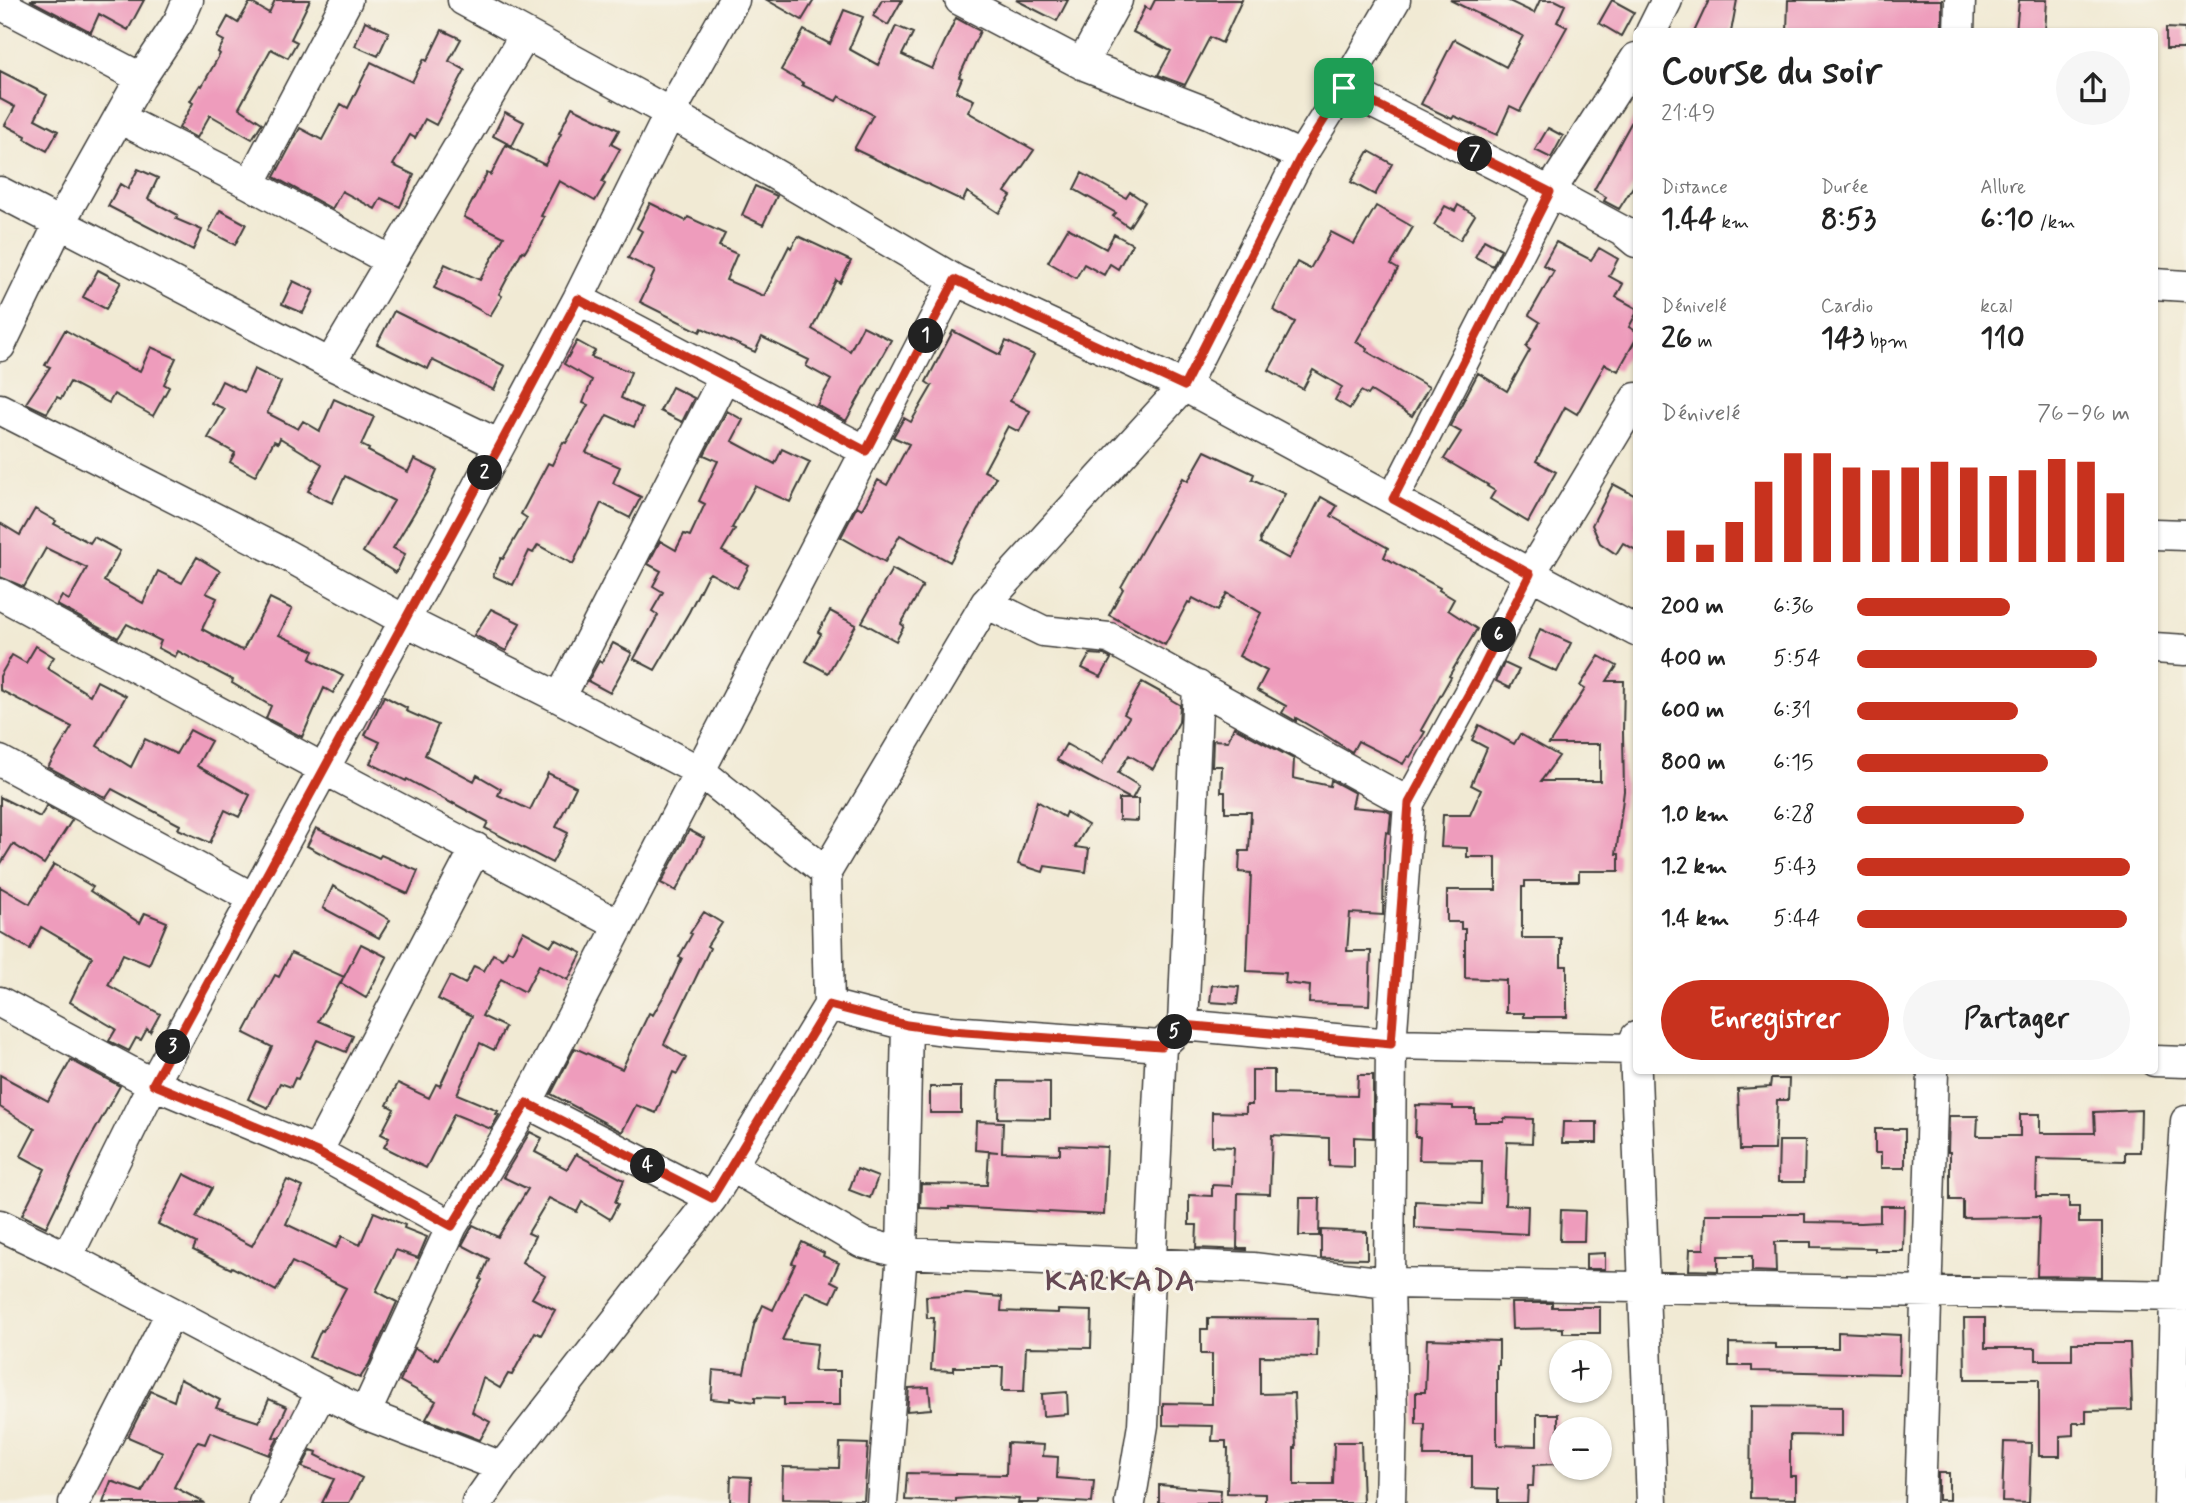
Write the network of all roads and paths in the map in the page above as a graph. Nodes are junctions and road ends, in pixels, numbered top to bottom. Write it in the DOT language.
graph roads {
  1 [pos="188,0"];
  2 [pos="347,0"];
  3 [pos="463,0"];
  4 [pos="734,0"];
  5 [pos="960,0"];
  6 [pos="1117,0"];
  7 [pos="1395,0"];
  8 [pos="1667,0"];
  9 [pos="1960,0"];
  10 [pos="0,4"];
  11 [pos="1653,28"];
  12 [pos="1959,28"];
  13 [pos="525,35"];
  14 [pos="1633,63"];
  15 [pos="1082,64"];
  16 [pos="141,78"];
  17 [pos="1344,88"];
  18 [pos="670,113"];
  19 [pos="119,118"];
  20 [pos="1301,156"];
  21 [pos="250,184"];
  22 [pos="0,192"];
  23 [pos="1550,192"];
  24 [pos="59,224"];
  25 [pos="1633,239"];
  26 [pos="391,261"];
  27 [pos="955,280"];
  28 [pos="2158,284"];
  29 [pos="2186,286"];
  30 [pos="578,299"];
  31 [pos="0,346"];
  32 [pos="330,364"];
  33 [pos="725,376"];
  34 [pos="1184,386"];
  35 [pos="1633,403"];
  36 [pos="0,410"];
  37 [pos="500,445"];
  38 [pos="866,451"];
  39 [pos="1393,499"];
  40 [pos="2158,534"];
  41 [pos="2186,535"];
  42 [pos="1530,574"];
  43 [pos="0,594"];
  44 [pos="986,603"];
  45 [pos="404,620"];
  46 [pos="1633,629"];
  47 [pos="2158,648"];
  48 [pos="2186,650"];
  49 [pos="1198,686"];
  50 [pos="560,698"];
  51 [pos="0,761"];
  52 [pos="324,769"];
  53 [pos="701,772"];
  54 [pos="1409,803"];
  55 [pos="476,848"];
  56 [pos="826,872"];
  57 [pos="253,898"];
  58 [pos="619,925"];
  59 [pos="0,1002"];
  60 [pos="829,1005"];
  61 [pos="907,1025"];
  62 [pos="1183,1025"];
  63 [pos="1391,1044"];
  64 [pos="1633,1045"];
  65 [pos="1161,1046"];
  66 [pos="2158,1061"];
  67 [pos="2186,1062"];
  68 [pos="1637,1074"];
  69 [pos="1933,1074"];
  70 [pos="153,1084"];
  71 [pos="527,1103"];
  72 [pos="2186,1121"];
  73 [pos="317,1152"];
  74 [pos="731,1166"];
  75 [pos="712,1198"];
  76 [pos="0,1225"];
  77 [pos="452,1226"];
  78 [pos="902,1253"];
  79 [pos="67,1257"];
  80 [pos="1149,1264"];
  81 [pos="1389,1283"];
  82 [pos="1644,1288"];
  83 [pos="1927,1290"];
  84 [pos="2181,1296"];
  85 [pos="171,1312"];
  86 [pos="322,1391"];
  87 [pos="365,1414"];
  88 [pos="502,1467"];
  89 [pos="74,1503"];
  90 [pos="264,1503"];
  91 [pos="477,1503"];
  92 [pos="882,1503"];
  93 [pos="1130,1503"];
  94 [pos="1390,1503"];
  95 [pos="1652,1503"];
  96 [pos="1920,1503"];
  97 [pos="2170,1503"];
  1 -- 16 [label="street"];
  2 -- 21 [label="street"];
  3 -- 13 [label="street"];
  4 -- 18 [label="street"];
  5 -- 15 [label="street"];
  6 -- 15 [label="street"];
  7 -- 17 [label="street"];
  8 -- 11 [label="street"];
  9 -- 12 [label="street"];
  10 -- 16 [label="street"];
  13 -- 18 [label="street"];
  13 -- 26 [label="street"];
  14 -- 23 [label="street"];
  15 -- 20 [label="street"];
  16 -- 19 [label="street"];
  17 -- 20 [label="street"];
  17 -- 23 [label="street"];
  18 -- 27 [label="street"];
  18 -- 30 [label="street"];
  19 -- 21 [label="street"];
  19 -- 24 [label="street"];
  20 -- 34 [label="street"];
  21 -- 26 [label="street"];
  22 -- 24 [label="street"];
  23 -- 25 [label="street"];
  23 -- 39 [label="street"];
  24 -- 31 [label="street"];
  24 -- 32 [label="street"];
  26 -- 32 [label="street"];
  27 -- 34 [label="street"];
  27 -- 38 [label="street"];
  28 -- 29 [label="street"];
  30 -- 33 [label="street"];
  30 -- 37 [label="street"];
  32 -- 37 [label="street"];
  33 -- 38 [label="street"];
  33 -- 50 [label="street"];
  34 -- 39 [label="street"];
  34 -- 44 [label="street"];
  35 -- 42 [label="street"];
  36 -- 45 [label="street"];
  37 -- 45 [label="street"];
  38 -- 53 [label="street"];
  39 -- 42 [label="street"];
  40 -- 41 [label="street"];
  42 -- 46 [label="street"];
  42 -- 54 [label="street"];
  43 -- 52 [label="street"];
  44 -- 49 [label="street"];
  44 -- 56 [label="street"];
  45 -- 50 [label="street"];
  45 -- 52 [label="street"];
  47 -- 48 [label="street"];
  49 -- 54 [label="street"];
  49 -- 62 [label="street"];
  50 -- 53 [label="street"];
  51 -- 57 [label="street"];
  52 -- 55 [label="street"];
  52 -- 57 [label="street"];
  53 -- 56 [label="street"];
  53 -- 58 [label="street"];
  54 -- 63 [label="street"];
  55 -- 58 [label="street"];
  55 -- 73 [label="street"];
  56 -- 60 [label="street"];
  57 -- 70 [label="street"];
  58 -- 71 [label="street"];
  59 -- 70 [label="street"];
  60 -- 61 [label="street"];
  60 -- 74 [label="street"];
  61 -- 65 [label="street"];
  61 -- 78 [label="street"];
  62 -- 63 [label="street"];
  62 -- 65 [label="street"];
  63 -- 64 [label="street"];
  63 -- 81 [label="street"];
  65 -- 80 [label="street"];
  66 -- 67 [label="street"];
  68 -- 82 [label="street"];
  69 -- 83 [label="street"];
  70 -- 73 [label="street"];
  70 -- 79 [label="street"];
  71 -- 75 [label="street"];
  71 -- 77 [label="street"];
  72 -- 84 [label="street"];
  73 -- 77 [label="street"];
  74 -- 75 [label="street"];
  74 -- 78 [label="street"];
  75 -- 88 [label="street"];
  76 -- 79 [label="street"];
  77 -- 87 [label="street"];
  78 -- 80 [label="street"];
  78 -- 92 [label="street"];
  79 -- 85 [label="street"];
  80 -- 81 [label="street"];
  80 -- 93 [label="street"];
  81 -- 82 [label="street"];
  81 -- 94 [label="street"];
  82 -- 83 [label="street"];
  82 -- 95 [label="street"];
  83 -- 84 [label="street"];
  83 -- 96 [label="street"];
  84 -- 97 [label="street"];
  85 -- 86 [label="street"];
  85 -- 89 [label="street"];
  86 -- 87 [label="street"];
  86 -- 90 [label="street"];
  87 -- 88 [label="street"];
  88 -- 91 [label="street"];
}
